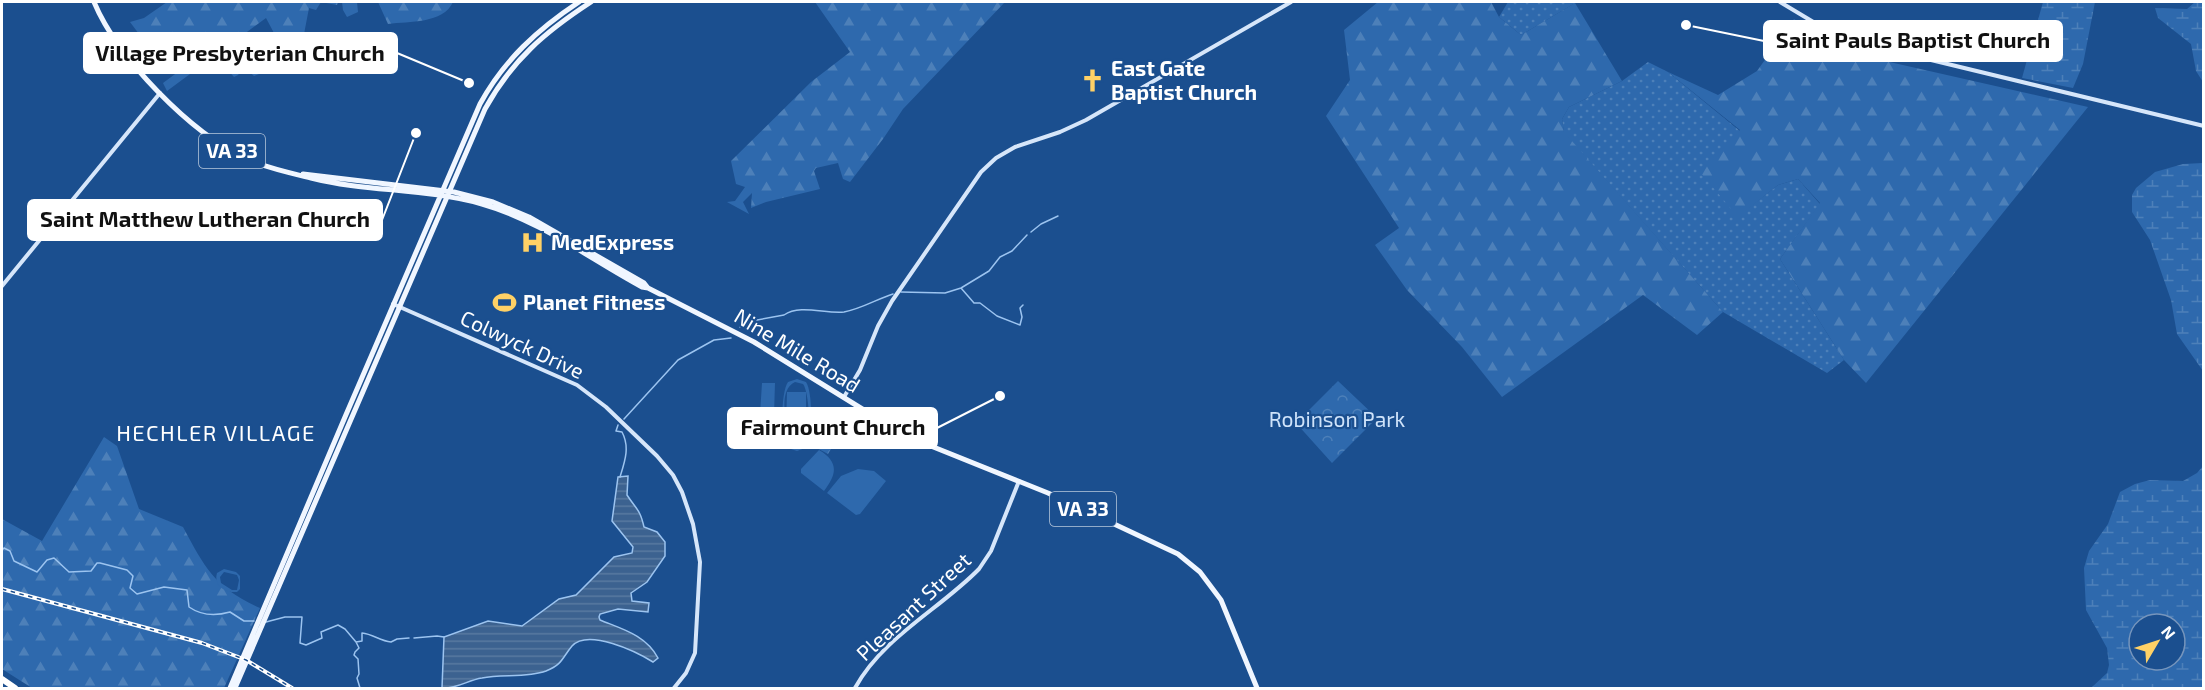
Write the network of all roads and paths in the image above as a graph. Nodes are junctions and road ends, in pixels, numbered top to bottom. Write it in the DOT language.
graph roads {
  1 [pos="94,2"];
  2 [pos="579,2"];
  3 [pos="591,2"];
  4 [pos="1291,2"];
  5 [pos="1780,2"];
  6 [pos="160,93"];
  7 [pos="2204,126"];
  8 [pos="445,194"];
  9 [pos="419,244"];
  10 [pos="421,259"];
  11 [pos="2,286"];
  12 [pos="396,306"];
  13 [pos="844,398"];
  14 [pos="1019,481"];
  15 [pos="2,679"];
  16 [pos="15,688"];
  17 [pos="230,688"];
  18 [pos="235,688"];
  19 [pos="674,688"];
  20 [pos="855,688"];
  21 [pos="1257,688"];
  1 -- 6 [label="main road, Nine Mile Road / VA 33"];
  2 -- 8 [label="main road"];
  3 -- 8 [label="main road"];
  4 -- 13 [label="street"];
  5 -- 7 [label="street"];
  6 -- 8 [label="main road, Nine Mile Road / VA 33"];
  6 -- 11 [label="street"];
  8 -- 9 [label="main road"];
  8 -- 10 [label="main road"];
  8 -- 13 [label="main road, Nine Mile Road / VA 33"];
  9 -- 10 [label="main road"];
  9 -- 12 [label="main road"];
  10 -- 12 [label="main road"];
  12 -- 17 [label="main road"];
  12 -- 18 [label="main road"];
  12 -- 19 [label="street, Colwyck Drive"];
  13 -- 14 [label="main road, Nine Mile Road / VA 33"];
  14 -- 20 [label="street, Pleasant Street"];
  14 -- 21 [label="main road, Nine Mile Road / VA 33"];
  15 -- 16 [label="highway"];
}
